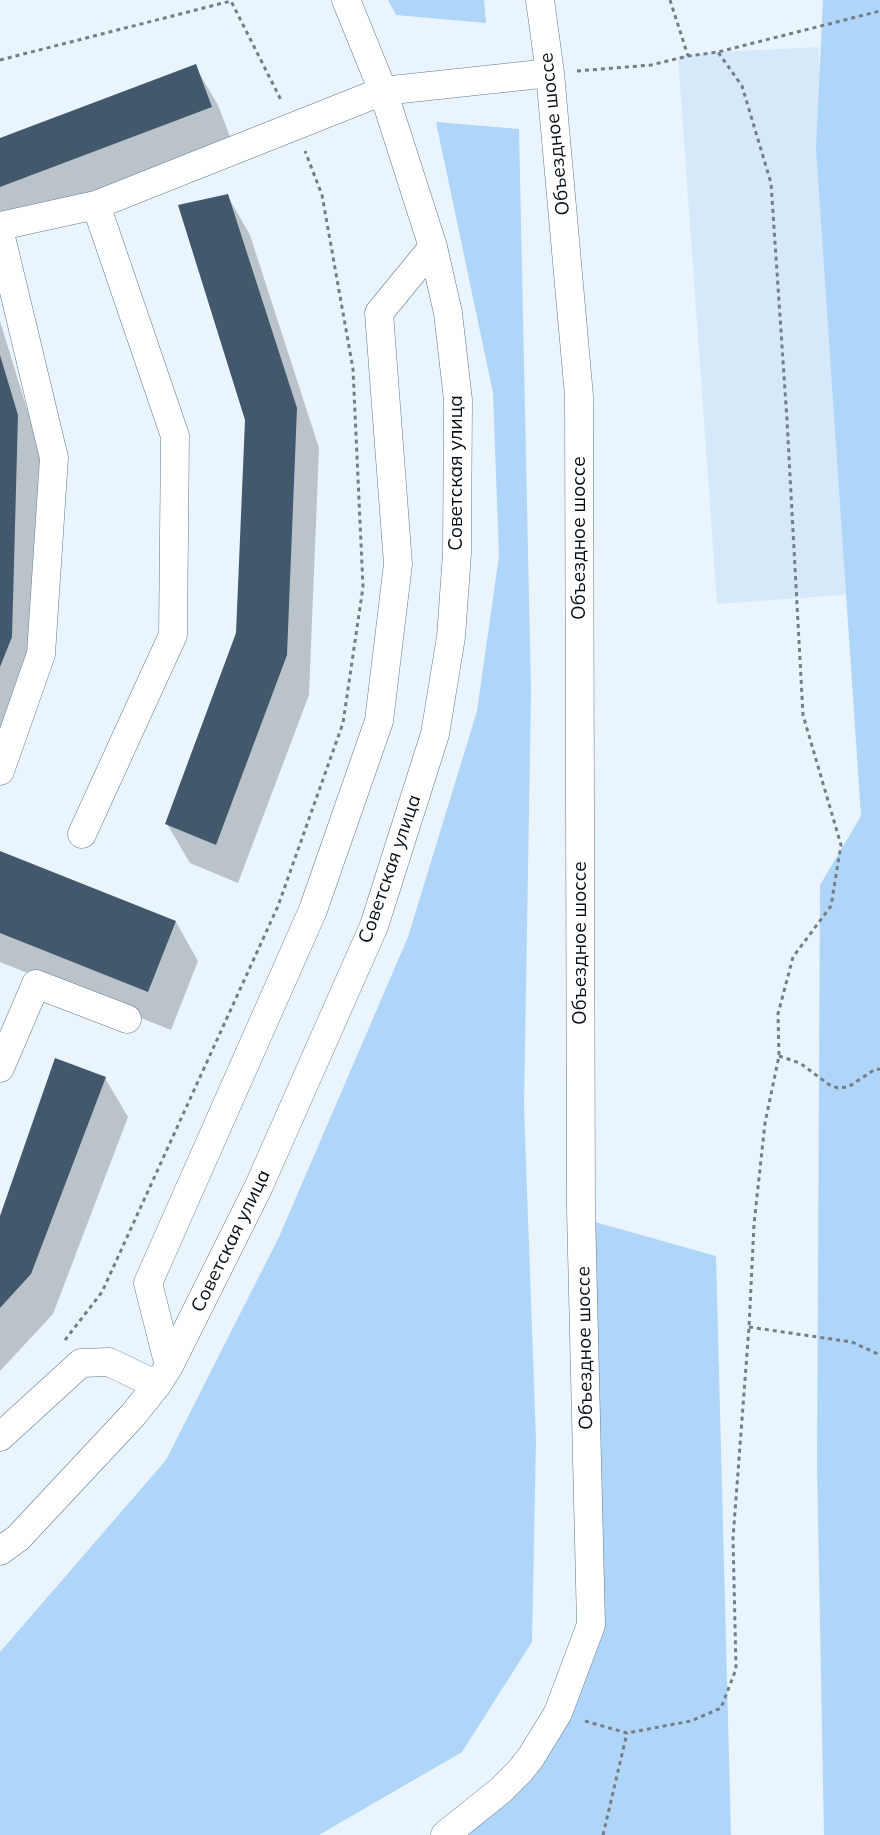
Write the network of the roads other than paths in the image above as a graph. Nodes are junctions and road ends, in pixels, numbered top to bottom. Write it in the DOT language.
graph roads {
  1 [pos="346,0"];
  2 [pos="540,0"];
  3 [pos="550,73"];
  4 [pos="384,91"];
  5 [pos="96,205"];
  6 [pos="0,226"];
  7 [pos="0,233"];
  8 [pos="433,247"];
  9 [pos="0,771"];
  10 [pos="82,834"];
  11 [pos="127,1019"];
  12 [pos="0,1068"];
  13 [pos="164,1376"];
  14 [pos="0,1437"];
  15 [pos="0,1551"];
  16 [pos="445,1835"];
  1 -- 4 [label="street, Советская улица"];
  2 -- 3 [label="street, Объездное шоссе"];
  3 -- 4 [label="street"];
  3 -- 16 [label="street, Объездное шоссе"];
  4 -- 5 [label="street"];
  4 -- 8 [label="street, Советская улица"];
  5 -- 6 [label="street"];
  5 -- 10 [label="street"];
  7 -- 9 [label="street"];
  8 -- 13 [label="street, Советская улица"];
  8 -- 13 [label="street"];
  11 -- 12 [label="street"];
  13 -- 14 [label="street"];
  13 -- 15 [label="street, Советская улица"];
}
